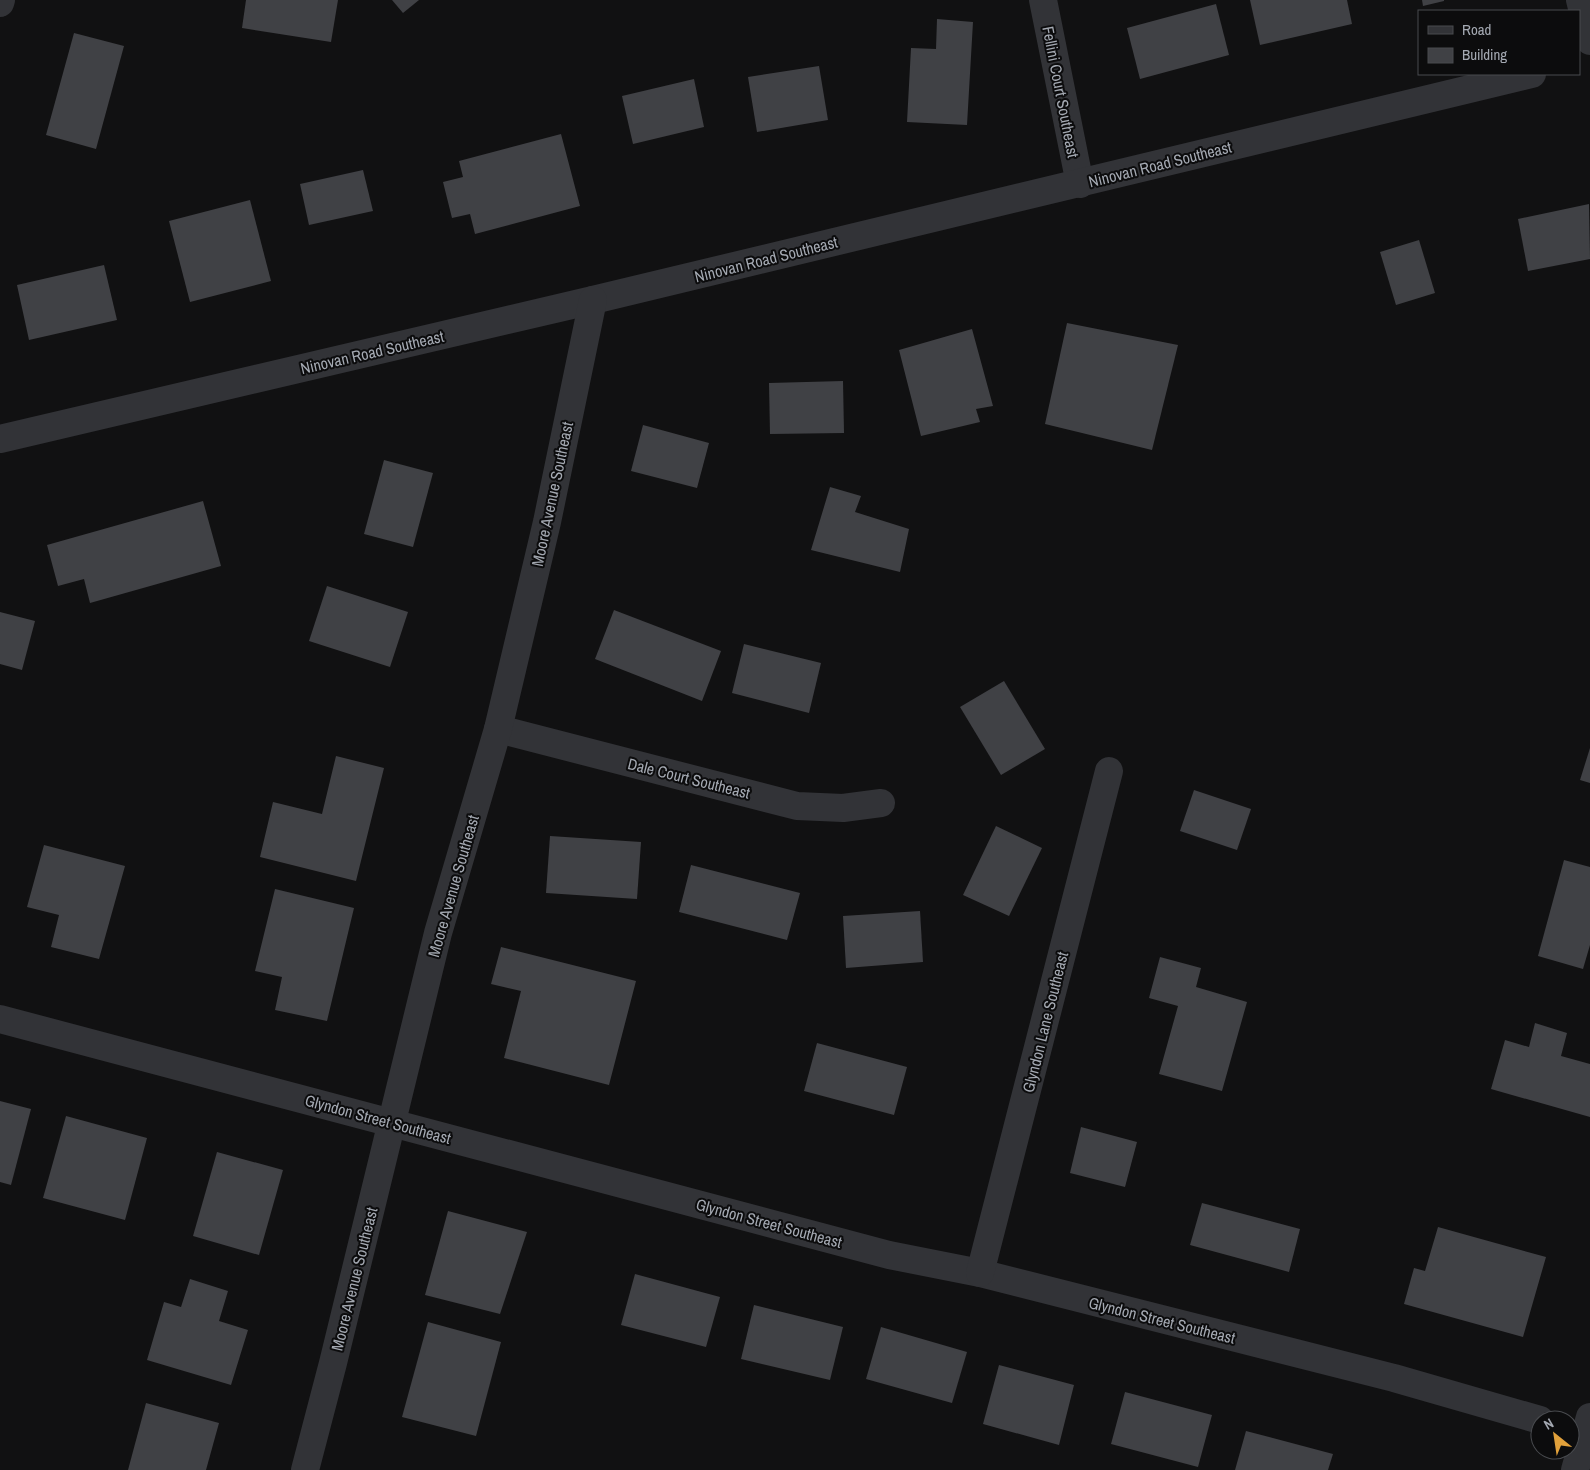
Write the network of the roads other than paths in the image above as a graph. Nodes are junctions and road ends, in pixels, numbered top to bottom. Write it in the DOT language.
graph roads {
  1 [pos="1043,0"];
  2 [pos="1580,0"];
  3 [pos="1590,41"];
  4 [pos="1528,75"];
  5 [pos="1080,184"];
  6 [pos="594,300"];
  7 [pos="0,439"];
  8 [pos="498,729"];
  9 [pos="1109,771"];
  10 [pos="881,803"];
  11 [pos="0,1019"];
  12 [pos="392,1123"];
  13 [pos="980,1273"];
  14 [pos="1530,1417"];
  15 [pos="1584,1428"];
  16 [pos="305,1470"];
  17 [pos="1576,1470"];
  1 -- 5 [label="street, Fellini Court Southeast"];
  2 -- 3 [label="street"];
  4 -- 5 [label="street, Ninovan Road Southeast"];
  5 -- 6 [label="street, Ninovan Road Southeast"];
  6 -- 7 [label="street, Ninovan Road Southeast"];
  6 -- 8 [label="street, Moore Avenue Southeast"];
  8 -- 10 [label="street, Dale Court Southeast"];
  8 -- 12 [label="street, Moore Avenue Southeast"];
  9 -- 13 [label="street, Glyndon Lane Southeast"];
  11 -- 12 [label="street, Glyndon Street Southeast"];
  12 -- 13 [label="street, Glyndon Street Southeast"];
  12 -- 16 [label="street, Moore Avenue Southeast"];
  13 -- 14 [label="street, Glyndon Street Southeast"];
  15 -- 17 [label="street"];
}
